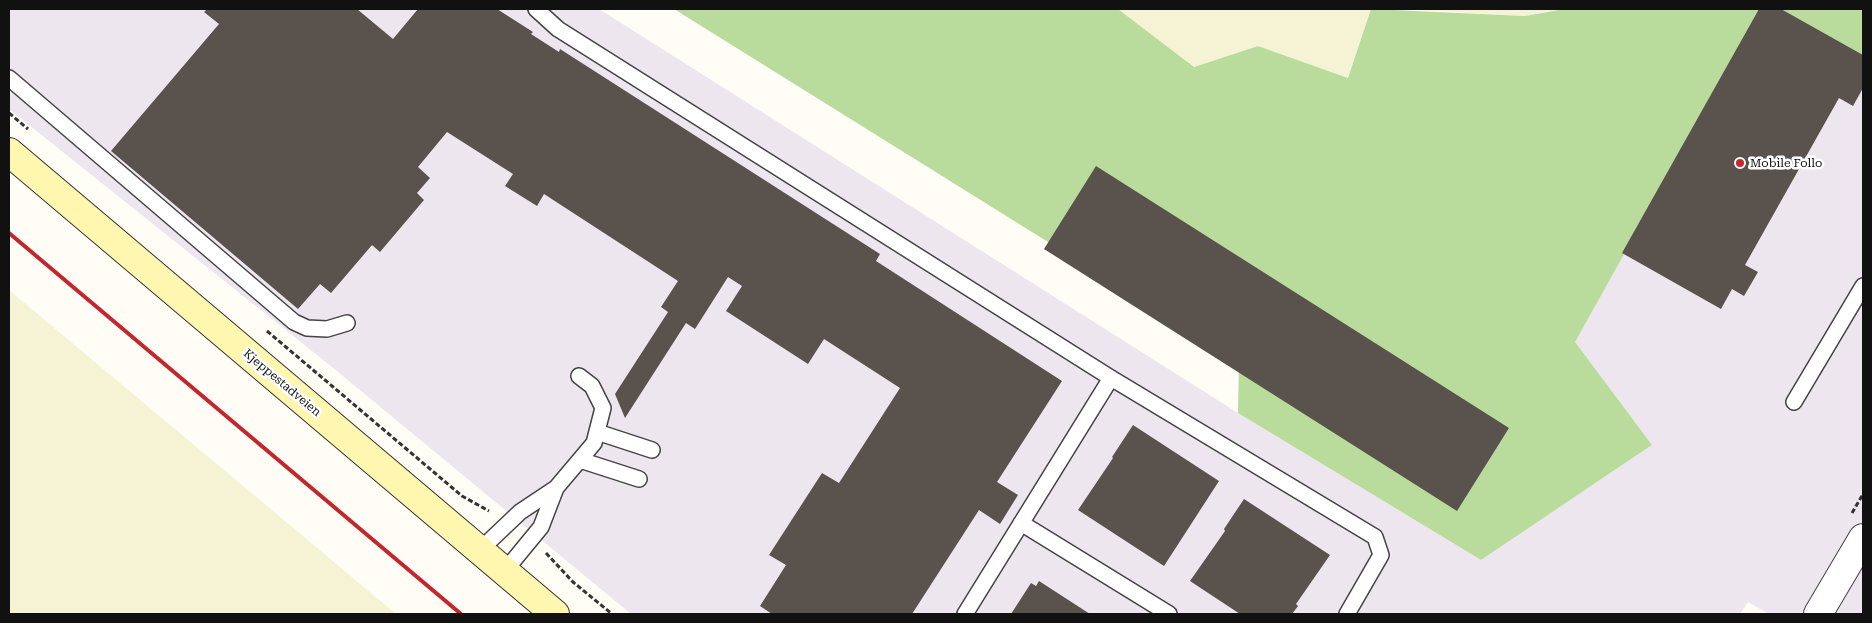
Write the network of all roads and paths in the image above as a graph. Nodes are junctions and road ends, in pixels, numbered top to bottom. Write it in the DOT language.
graph roads {
  1 [pos="536,9"];
  2 [pos="9,78"];
  3 [pos="9,113"];
  4 [pos="31,132"];
  5 [pos="9,152"];
  6 [pos="1863,286"];
  7 [pos="347,323"];
  8 [pos="266,330"];
  9 [pos="579,376"];
  10 [pos="1111,378"];
  11 [pos="1794,402"];
  12 [pos="597,432"];
  13 [pos="652,450"];
  14 [pos="580,460"];
  15 [pos="639,479"];
  16 [pos="556,488"];
  17 [pos="496,514"];
  18 [pos="1021,523"];
  19 [pos="1863,538"];
  20 [pos="480,551"];
  21 [pos="546,552"];
  22 [pos="504,572"];
  23 [pos="555,614"];
  24 [pos="612,614"];
  25 [pos="965,614"];
  26 [pos="1169,614"];
  27 [pos="1347,614"];
  28 [pos="1818,614"];
  1 -- 10 [label="lane"];
  2 -- 7 [label="lane"];
  3 -- 4 [label="path"];
  5 -- 20 [label="main road, Kjeppestadveien"];
  6 -- 11 [label="lane"];
  8 -- 17 [label="path"];
  9 -- 12 [label="lane"];
  10 -- 18 [label="lane"];
  10 -- 27 [label="lane"];
  12 -- 13 [label="lane"];
  12 -- 14 [label="lane"];
  14 -- 15 [label="lane"];
  14 -- 16 [label="lane"];
  16 -- 20 [label="lane"];
  16 -- 22 [label="lane"];
  18 -- 25 [label="lane"];
  18 -- 26 [label="lane"];
  19 -- 28 [label="street"];
  20 -- 22 [label="main road, Kjeppestadveien"];
  21 -- 24 [label="path"];
  22 -- 23 [label="main road, Kjeppestadveien"];
}
